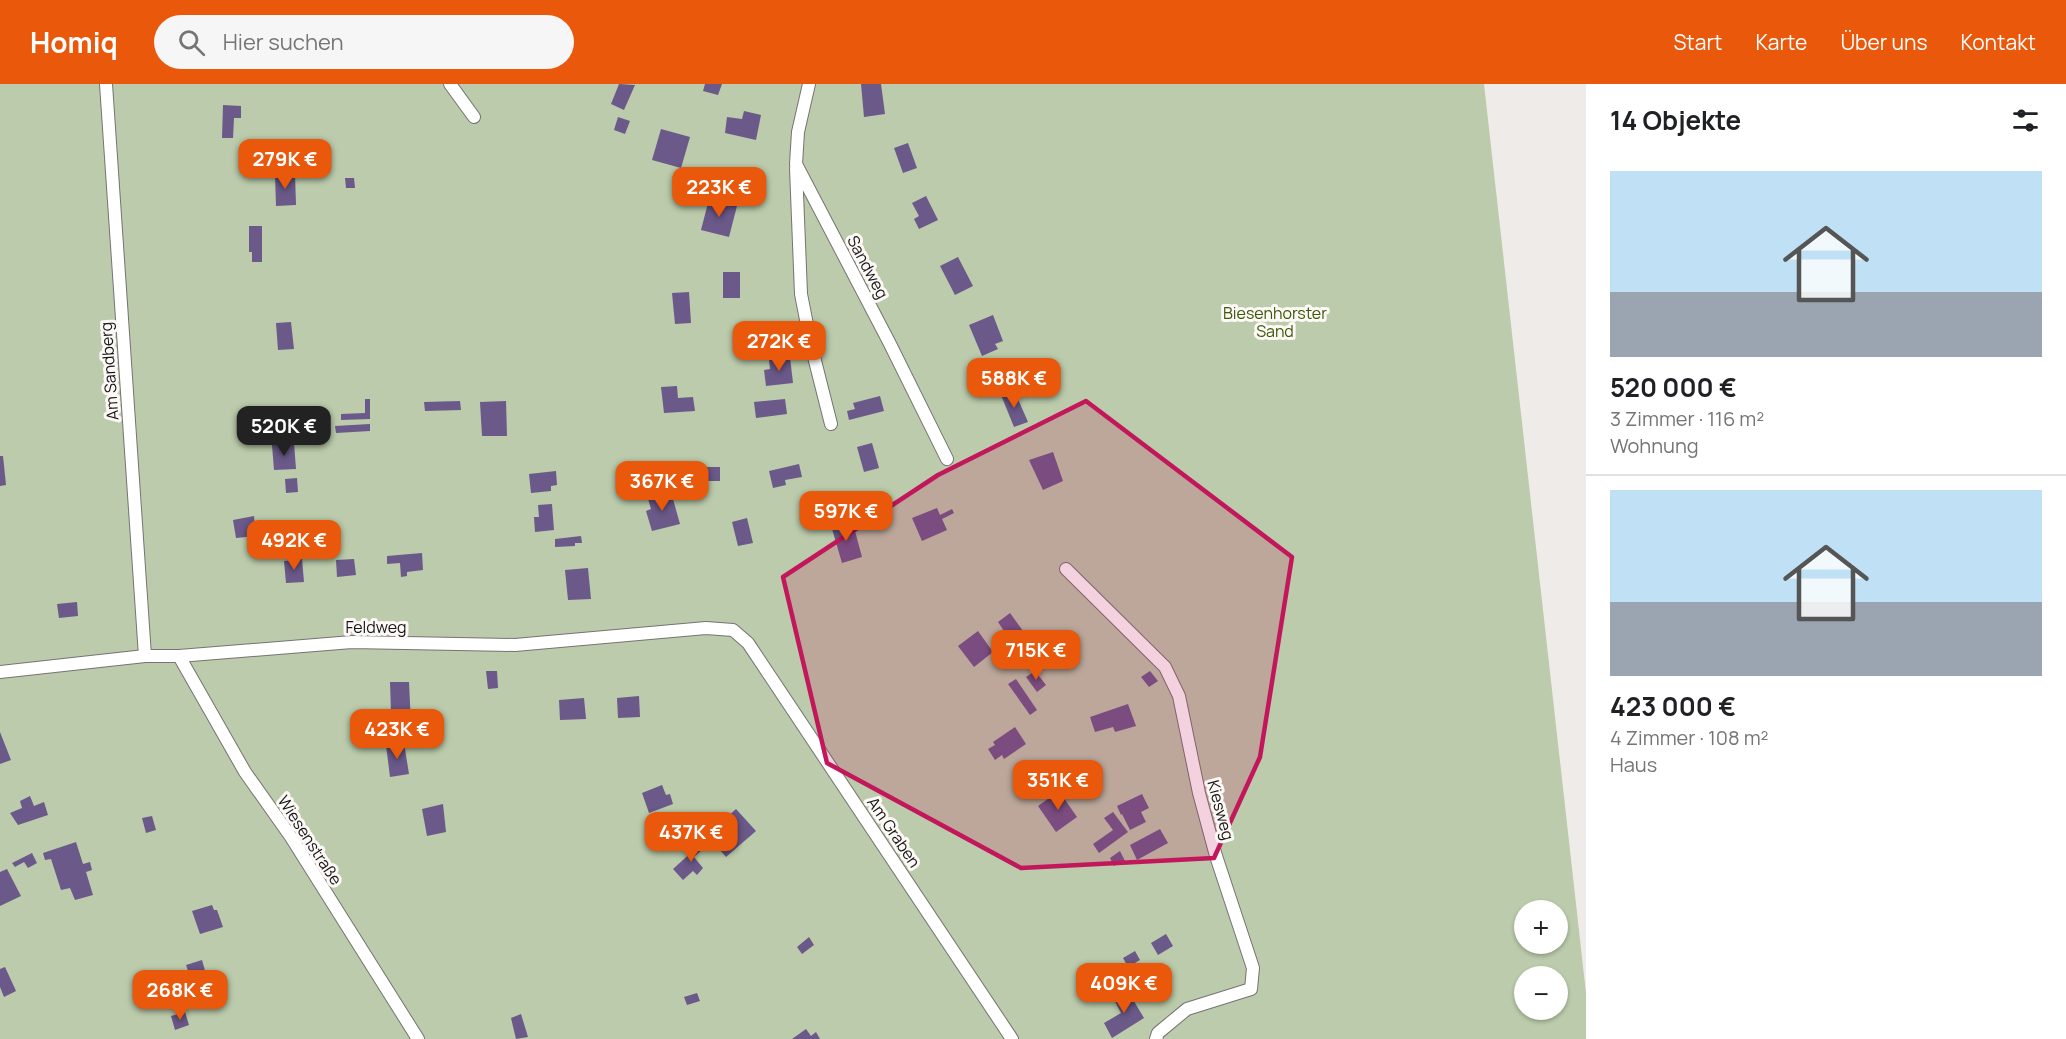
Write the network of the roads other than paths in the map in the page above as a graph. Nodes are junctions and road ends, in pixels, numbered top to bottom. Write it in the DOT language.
graph roads {
  1 [pos="106,84"];
  2 [pos="450,84"];
  3 [pos="809,84"];
  4 [pos="474,117"];
  5 [pos="796,164"];
  6 [pos="831,424"];
  7 [pos="947,459"];
  8 [pos="1066,569"];
  9 [pos="748,643"];
  10 [pos="145,656"];
  11 [pos="179,656"];
  12 [pos="0,672"];
  13 [pos="418,1039"];
  14 [pos="1012,1039"];
  15 [pos="1156,1039"];
  1 -- 10 [label="lane, Am Sandberg"];
  2 -- 4 [label="lane"];
  3 -- 5 [label="lane"];
  5 -- 6 [label="lane"];
  5 -- 7 [label="lane, Sandweg"];
  8 -- 15 [label="lane, Kiesweg"];
  9 -- 11 [label="lane, Feldweg"];
  9 -- 14 [label="lane, Am Graben"];
  10 -- 11 [label="lane, Feldweg"];
  10 -- 12 [label="lane, Feldweg"];
  11 -- 13 [label="lane, Wiesenstraße"];
}
